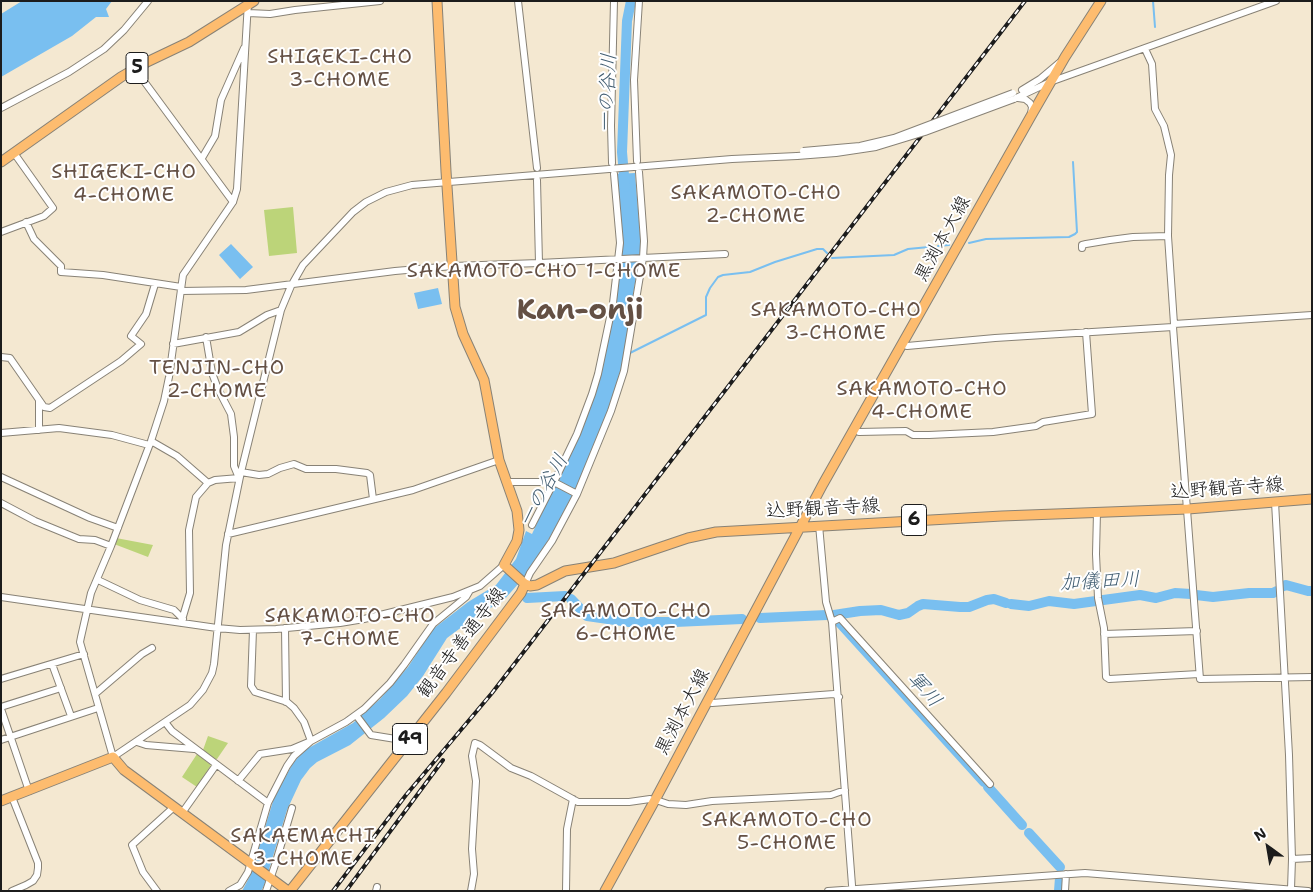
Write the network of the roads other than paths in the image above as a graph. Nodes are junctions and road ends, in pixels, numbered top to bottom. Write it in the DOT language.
graph roads {
  1 [pos="148,1"];
  2 [pos="380,1"];
  3 [pos="437,1"];
  4 [pos="518,1"];
  5 [pos="614,1"];
  6 [pos="639,1"];
  7 [pos="1101,1"];
  8 [pos="1276,1"];
  9 [pos="249,5"];
  10 [pos="246,45"];
  11 [pos="1145,49"];
  12 [pos="1065,57"];
  13 [pos="135,69"];
  14 [pos="1050,82"];
  15 [pos="1036,89"];
  16 [pos="1022,90"];
  17 [pos="1013,96"];
  18 [pos="1040,99"];
  19 [pos="1,108"];
  20 [pos="1031,116"];
  21 [pos="14,153"];
  22 [pos="797,154"];
  23 [pos="202,158"];
  24 [pos="1,162"];
  25 [pos="638,166"];
  26 [pos="537,168"];
  27 [pos="613,168"];
  28 [pos="537,180"];
  29 [pos="446,181"];
  30 [pos="233,202"];
  31 [pos="26,222"];
  32 [pos="1,232"];
  33 [pos="1168,236"];
  34 [pos="1082,248"];
  35 [pos="725,254"];
  36 [pos="644,258"];
  37 [pos="618,259"];
  38 [pos="540,263"];
  39 [pos="453,266"];
  40 [pos="155,284"];
  41 [pos="291,286"];
  42 [pos="181,289"];
  43 [pos="281,310"];
  44 [pos="1312,315"];
  45 [pos="1173,326"];
  46 [pos="1086,332"];
  47 [pos="206,337"];
  48 [pos="173,344"];
  49 [pos="907,346"];
  50 [pos="1,357"];
  51 [pos="39,401"];
  52 [pos="39,430"];
  53 [pos="859,432"];
  54 [pos="1,433"];
  55 [pos="150,443"];
  56 [pos="499,460"];
  57 [pos="240,476"];
  58 [pos="1,477"];
  59 [pos="507,482"];
  60 [pos="554,482"];
  61 [pos="208,483"];
  62 [pos="577,494"];
  63 [pos="373,499"];
  64 [pos="1312,499"];
  65 [pos="1275,502"];
  66 [pos="1,504"];
  67 [pos="1188,509"];
  68 [pos="1097,512"];
  69 [pos="532,525"];
  70 [pos="819,525"];
  71 [pos="800,527"];
  72 [pos="118,528"];
  73 [pos="228,534"];
  74 [pos="111,546"];
  75 [pos="506,567"];
  76 [pos="98,580"];
  77 [pos="524,583"];
  78 [pos="469,592"];
  79 [pos="1,597"];
  80 [pos="87,609"];
  81 [pos="182,621"];
  82 [pos="832,622"];
  83 [pos="217,628"];
  84 [pos="285,628"];
  85 [pos="253,630"];
  86 [pos="1197,631"];
  87 [pos="1104,634"];
  88 [pos="152,648"];
  89 [pos="84,654"];
  90 [pos="52,664"];
  91 [pos="1199,674"];
  92 [pos="1312,677"];
  93 [pos="1285,678"];
  94 [pos="1,679"];
  95 [pos="61,688"];
  96 [pos="95,691"];
  97 [pos="839,697"];
  98 [pos="286,702"];
  99 [pos="712,703"];
  100 [pos="1,708"];
  101 [pos="98,708"];
  102 [pos="71,716"];
  103 [pos="356,716"];
  104 [pos="165,722"];
  105 [pos="10,737"];
  106 [pos="1,740"];
  107 [pos="311,741"];
  108 [pos="408,741"];
  109 [pos="137,742"];
  110 [pos="195,749"];
  111 [pos="113,757"];
  112 [pos="216,765"];
  113 [pos="238,781"];
  114 [pos="990,784"];
  115 [pos="29,790"];
  116 [pos="845,790"];
  117 [pos="12,797"];
  118 [pos="572,799"];
  119 [pos="650,799"];
  120 [pos="1,801"];
  121 [pos="659,801"];
  122 [pos="268,803"];
  123 [pos="174,807"];
  124 [pos="292,808"];
  125 [pos="182,813"];
  126 [pos="1312,858"];
  127 [pos="1292,859"];
  128 [pos="250,864"];
  129 [pos="1066,874"];
  130 [pos="271,878"];
  131 [pos="852,885"];
  132 [pos="1255,889"];
  133 [pos="1290,889"];
  134 [pos="12,891"];
  135 [pos="157,891"];
  136 [pos="229,891"];
  137 [pos="266,891"];
  138 [pos="289,891"];
  139 [pos="471,891"];
  140 [pos="566,891"];
  141 [pos="605,891"];
  142 [pos="828,891"];
  143 [pos="1065,891"];
  144 [pos="1308,891"];
  1 -- 19 [label="street"];
  2 -- 9 [label="street"];
  3 -- 29 [label="main road, 観音寺善通寺線"];
  4 -- 26 [label="street"];
  5 -- 27 [label="street"];
  6 -- 25 [label="street"];
  7 -- 12 [label="main road, 黒渕本大線"];
  8 -- 11 [label="street"];
  9 -- 10 [label="street"];
  9 -- 13 [label="main road, 5"];
  10 -- 23 [label="street"];
  10 -- 30 [label="street"];
  11 -- 14 [label="street"];
  11 -- 33 [label="street"];
  12 -- 14 [label="main road, 黒渕本大線"];
  12 -- 16 [label="street"];
  13 -- 21 [label="main road, 5"];
  13 -- 23 [label="street"];
  14 -- 15 [label="street"];
  14 -- 16 [label="street"];
  14 -- 18 [label="main road, 黒渕本大線"];
  15 -- 17 [label="street"];
  15 -- 18 [label="street"];
  16 -- 17 [label="street"];
  17 -- 20 [label="street"];
  17 -- 22 [label="street, bridge"];
  17 -- 22 [label="street, bridge"];
  18 -- 20 [label="main road, 黒渕本大線"];
  20 -- 71 [label="main road, 黒渕本大線"];
  21 -- 24 [label="main road, 5"];
  21 -- 31 [label="street"];
  22 -- 25 [label="street"];
  23 -- 30 [label="street"];
  25 -- 27 [label="street"];
  25 -- 36 [label="street"];
  27 -- 29 [label="street"];
  27 -- 37 [label="street"];
  28 -- 38 [label="street"];
  29 -- 39 [label="main road, 観音寺善通寺線"];
  29 -- 41 [label="street"];
  30 -- 42 [label="street"];
  31 -- 32 [label="street"];
  31 -- 40 [label="street"];
  33 -- 34 [label="street"];
  33 -- 45 [label="street"];
  35 -- 36 [label="street"];
  36 -- 37 [label="street"];
  36 -- 62 [label="street"];
  37 -- 38 [label="street"];
  37 -- 60 [label="street"];
  38 -- 39 [label="street"];
  39 -- 41 [label="street"];
  39 -- 56 [label="main road, 観音寺善通寺線"];
  40 -- 42 [label="street"];
  40 -- 51 [label="street"];
  41 -- 42 [label="street"];
  41 -- 43 [label="street"];
  42 -- 48 [label="street"];
  43 -- 47 [label="street"];
  43 -- 57 [label="street"];
  44 -- 45 [label="street"];
  45 -- 46 [label="street"];
  45 -- 67 [label="street"];
  46 -- 49 [label="street"];
  46 -- 53 [label="street"];
  47 -- 48 [label="street"];
  47 -- 57 [label="street"];
  48 -- 55 [label="street"];
  50 -- 51 [label="street"];
  51 -- 52 [label="street"];
  52 -- 54 [label="street"];
  52 -- 55 [label="street"];
  55 -- 61 [label="street"];
  55 -- 72 [label="street"];
  56 -- 59 [label="main road, 観音寺善通寺線"];
  56 -- 63 [label="street"];
  57 -- 61 [label="street"];
  57 -- 63 [label="street"];
  57 -- 73 [label="street"];
  58 -- 72 [label="street"];
  59 -- 60 [label="street"];
  59 -- 75 [label="main road, 観音寺善通寺線"];
  60 -- 62 [label="street"];
  60 -- 69 [label="street"];
  61 -- 81 [label="street"];
  62 -- 77 [label="street"];
  63 -- 73 [label="street"];
  64 -- 65 [label="main road, 込野観音寺線 / 6"];
  65 -- 67 [label="main road, 込野観音寺線 / 6"];
  65 -- 93 [label="street"];
  66 -- 74 [label="street"];
  67 -- 68 [label="main road, 込野観音寺線 / 6"];
  67 -- 86 [label="street"];
  68 -- 70 [label="main road, 込野観音寺線 / 6"];
  68 -- 87 [label="street"];
  70 -- 71 [label="main road, 込野観音寺線 / 6"];
  70 -- 82 [label="street"];
  71 -- 77 [label="main road, 込野観音寺線 / 6"];
  71 -- 141 [label="main road, 黒渕本大線"];
  72 -- 74 [label="street"];
  73 -- 83 [label="street"];
  74 -- 76 [label="street"];
  75 -- 77 [label="main road, 観音寺善通寺線"];
  75 -- 78 [label="street"];
  76 -- 80 [label="street"];
  76 -- 81 [label="street"];
  77 -- 108 [label="main road, 観音寺善通寺線 / 49"];
  78 -- 84 [label="street"];
  78 -- 103 [label="street"];
  79 -- 80 [label="street"];
  80 -- 81 [label="street"];
  80 -- 89 [label="street"];
  81 -- 83 [label="street"];
  82 -- 97 [label="street"];
  82 -- 114 [label="street"];
  83 -- 85 [label="street"];
  83 -- 104 [label="street"];
  84 -- 85 [label="street"];
  84 -- 98 [label="street"];
  85 -- 98 [label="street"];
  86 -- 87 [label="street"];
  86 -- 91 [label="street"];
  87 -- 91 [label="street"];
  88 -- 96 [label="street"];
  89 -- 90 [label="street"];
  89 -- 96 [label="street"];
  90 -- 94 [label="street"];
  90 -- 95 [label="street"];
  91 -- 93 [label="street"];
  92 -- 93 [label="street"];
  93 -- 127 [label="street"];
  95 -- 100 [label="street"];
  95 -- 102 [label="street"];
  96 -- 101 [label="street"];
  97 -- 99 [label="street"];
  97 -- 116 [label="street"];
  98 -- 107 [label="street"];
  100 -- 105 [label="street"];
  101 -- 102 [label="street"];
  101 -- 111 [label="street"];
  102 -- 105 [label="street"];
  103 -- 107 [label="street"];
  103 -- 108 [label="street"];
  104 -- 109 [label="street"];
  104 -- 110 [label="street"];
  105 -- 106 [label="street"];
  105 -- 115 [label="street"];
  107 -- 113 [label="street"];
  107 -- 122 [label="street"];
  108 -- 138 [label="main road, 観音寺善通寺線 / 49"];
  109 -- 110 [label="street"];
  109 -- 111 [label="street"];
  110 -- 112 [label="street"];
  111 -- 115 [label="main road"];
  111 -- 123 [label="main road, 観音寺善通寺線 / 49"];
  112 -- 113 [label="street"];
  112 -- 125 [label="street"];
  113 -- 122 [label="street"];
  115 -- 117 [label="main road"];
  116 -- 121 [label="street"];
  116 -- 131 [label="street"];
  117 -- 120 [label="main road"];
  117 -- 134 [label="street"];
  118 -- 119 [label="street"];
  118 -- 139 [label="street"];
  118 -- 140 [label="street"];
  122 -- 128 [label="street"];
  123 -- 125 [label="main road, 観音寺善通寺線 / 49"];
  123 -- 135 [label="street"];
  124 -- 130 [label="street"];
  125 -- 128 [label="main road, 観音寺善通寺線 / 49"];
  126 -- 127 [label="street"];
  127 -- 133 [label="street"];
  128 -- 130 [label="main road, 観音寺善通寺線 / 49"];
  128 -- 136 [label="street"];
  129 -- 132 [label="street"];
  129 -- 142 [label="street"];
  129 -- 143 [label="street"];
  130 -- 137 [label="street"];
  130 -- 138 [label="main road, 観音寺善通寺線 / 49"];
  132 -- 133 [label="street"];
  133 -- 144 [label="street"];
}
